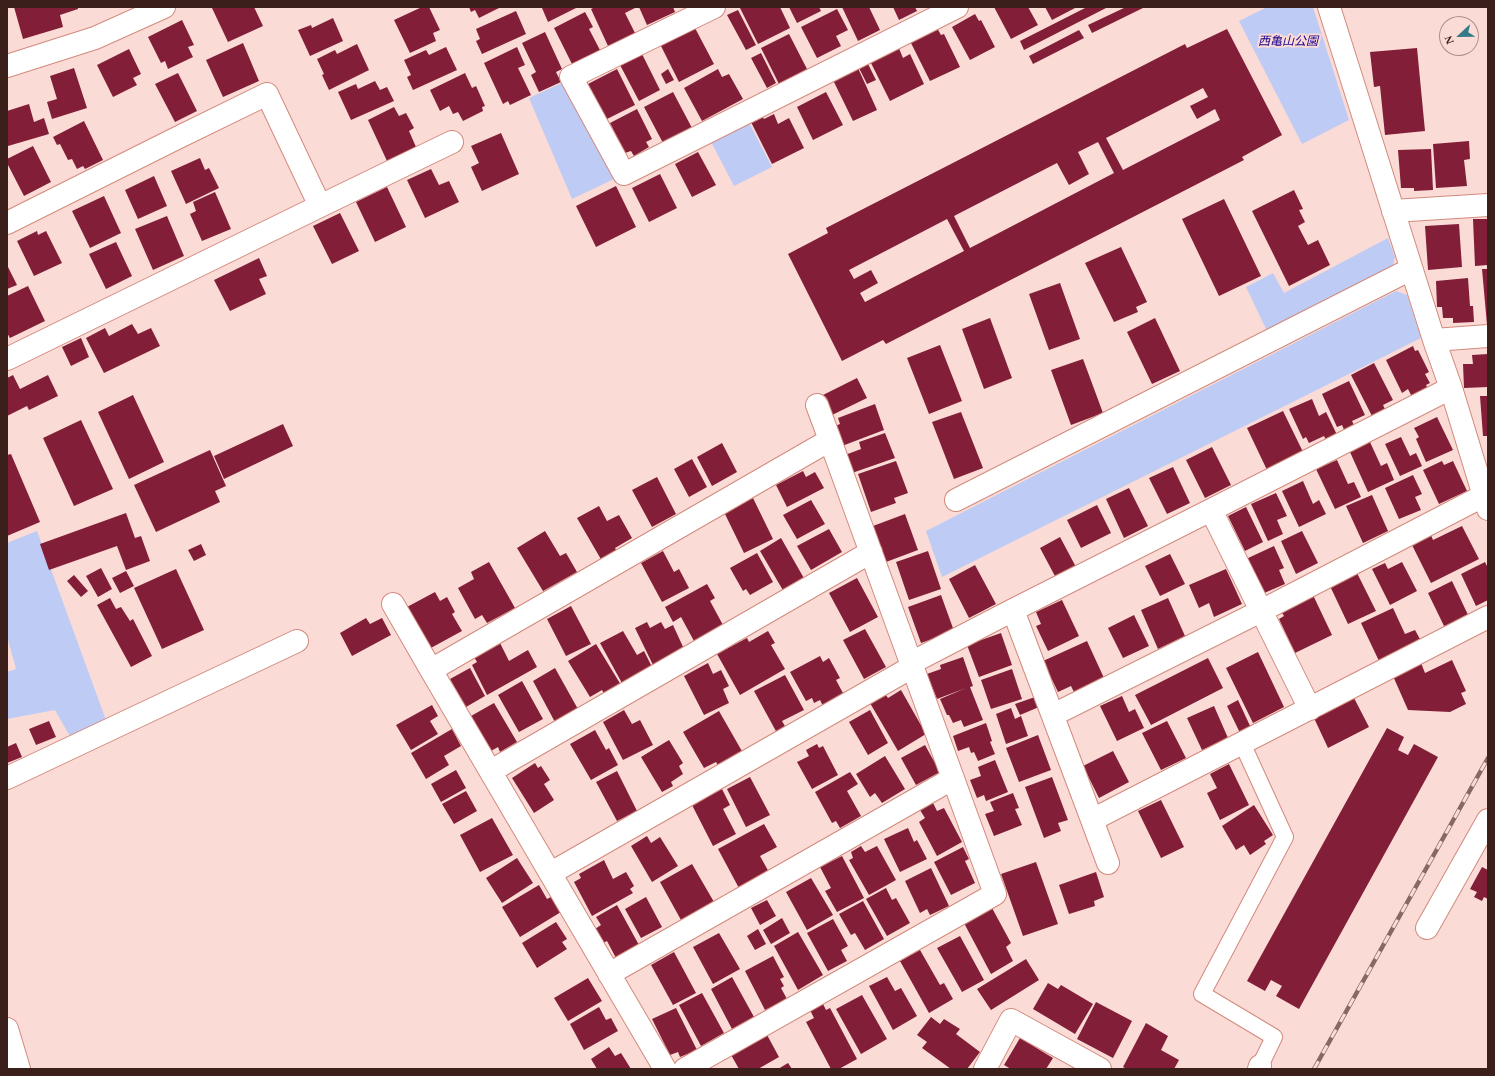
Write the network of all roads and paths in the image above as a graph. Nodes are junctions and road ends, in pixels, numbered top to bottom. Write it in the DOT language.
graph roads {
  1 [pos="164,7"];
  2 [pos="714,7"];
  3 [pos="1329,7"];
  4 [pos="946,10"];
  5 [pos="7,66"];
  6 [pos="452,142"];
  7 [pos="1488,205"];
  8 [pos="320,206"];
  9 [pos="1393,211"];
  10 [pos="7,223"];
  11 [pos="1411,269"];
  12 [pos="1488,336"];
  13 [pos="1434,340"];
  14 [pos="7,359"];
  15 [pos="1451,388"];
  16 [pos="817,405"];
  17 [pos="830,440"];
  18 [pos="1482,468"];
  19 [pos="956,500"];
  20 [pos="1486,502"];
  21 [pos="1211,510"];
  22 [pos="872,552"];
  23 [pos="393,604"];
  24 [pos="1014,610"];
  25 [pos="1261,611"];
  26 [pos="1488,617"];
  27 [pos="297,641"];
  28 [pos="911,665"];
  29 [pos="431,670"];
  30 [pos="1310,709"];
  31 [pos="1053,715"];
  32 [pos="1242,743"];
  33 [pos="491,771"];
  34 [pos="7,778"];
  35 [pos="952,779"];
  36 [pos="1092,820"];
  37 [pos="1488,820"];
  38 [pos="1108,863"];
  39 [pos="551,873"];
  40 [pos="1427,928"];
  41 [pos="609,974"];
  42 [pos="7,1029"];
  43 [pos="1259,1067"];
  44 [pos="19,1069"];
  45 [pos="665,1069"];
  46 [pos="685,1069"];
  47 [pos="985,1069"];
  48 [pos="1100,1069"];
  1 -- 5 [label="street"];
  2 -- 4 [label="street"];
  3 -- 9 [label="street"];
  6 -- 8 [label="street"];
  7 -- 9 [label="street"];
  8 -- 10 [label="street"];
  8 -- 14 [label="street"];
  9 -- 11 [label="street"];
  11 -- 13 [label="street"];
  11 -- 19 [label="street"];
  12 -- 13 [label="street"];
  13 -- 15 [label="street"];
  15 -- 18 [label="street"];
  15 -- 21 [label="street"];
  16 -- 17 [label="street"];
  17 -- 22 [label="street"];
  17 -- 29 [label="street"];
  18 -- 20 [label="street"];
  20 -- 25 [label="street"];
  21 -- 24 [label="street"];
  21 -- 25 [label="street"];
  22 -- 28 [label="street"];
  22 -- 33 [label="street"];
  23 -- 29 [label="street"];
  24 -- 28 [label="street"];
  24 -- 31 [label="street"];
  25 -- 30 [label="street"];
  25 -- 31 [label="street"];
  26 -- 30 [label="street"];
  27 -- 34 [label="street"];
  28 -- 35 [label="street"];
  28 -- 39 [label="street"];
  29 -- 33 [label="street"];
  30 -- 32 [label="street"];
  31 -- 36 [label="street"];
  32 -- 36 [label="street"];
  32 -- 43 [label="lane"];
  33 -- 39 [label="street"];
  35 -- 41 [label="street"];
  35 -- 46 [label="street"];
  36 -- 38 [label="street"];
  37 -- 40 [label="street"];
  39 -- 41 [label="street"];
  41 -- 45 [label="street"];
  42 -- 44 [label="street"];
  47 -- 48 [label="street"];
}
